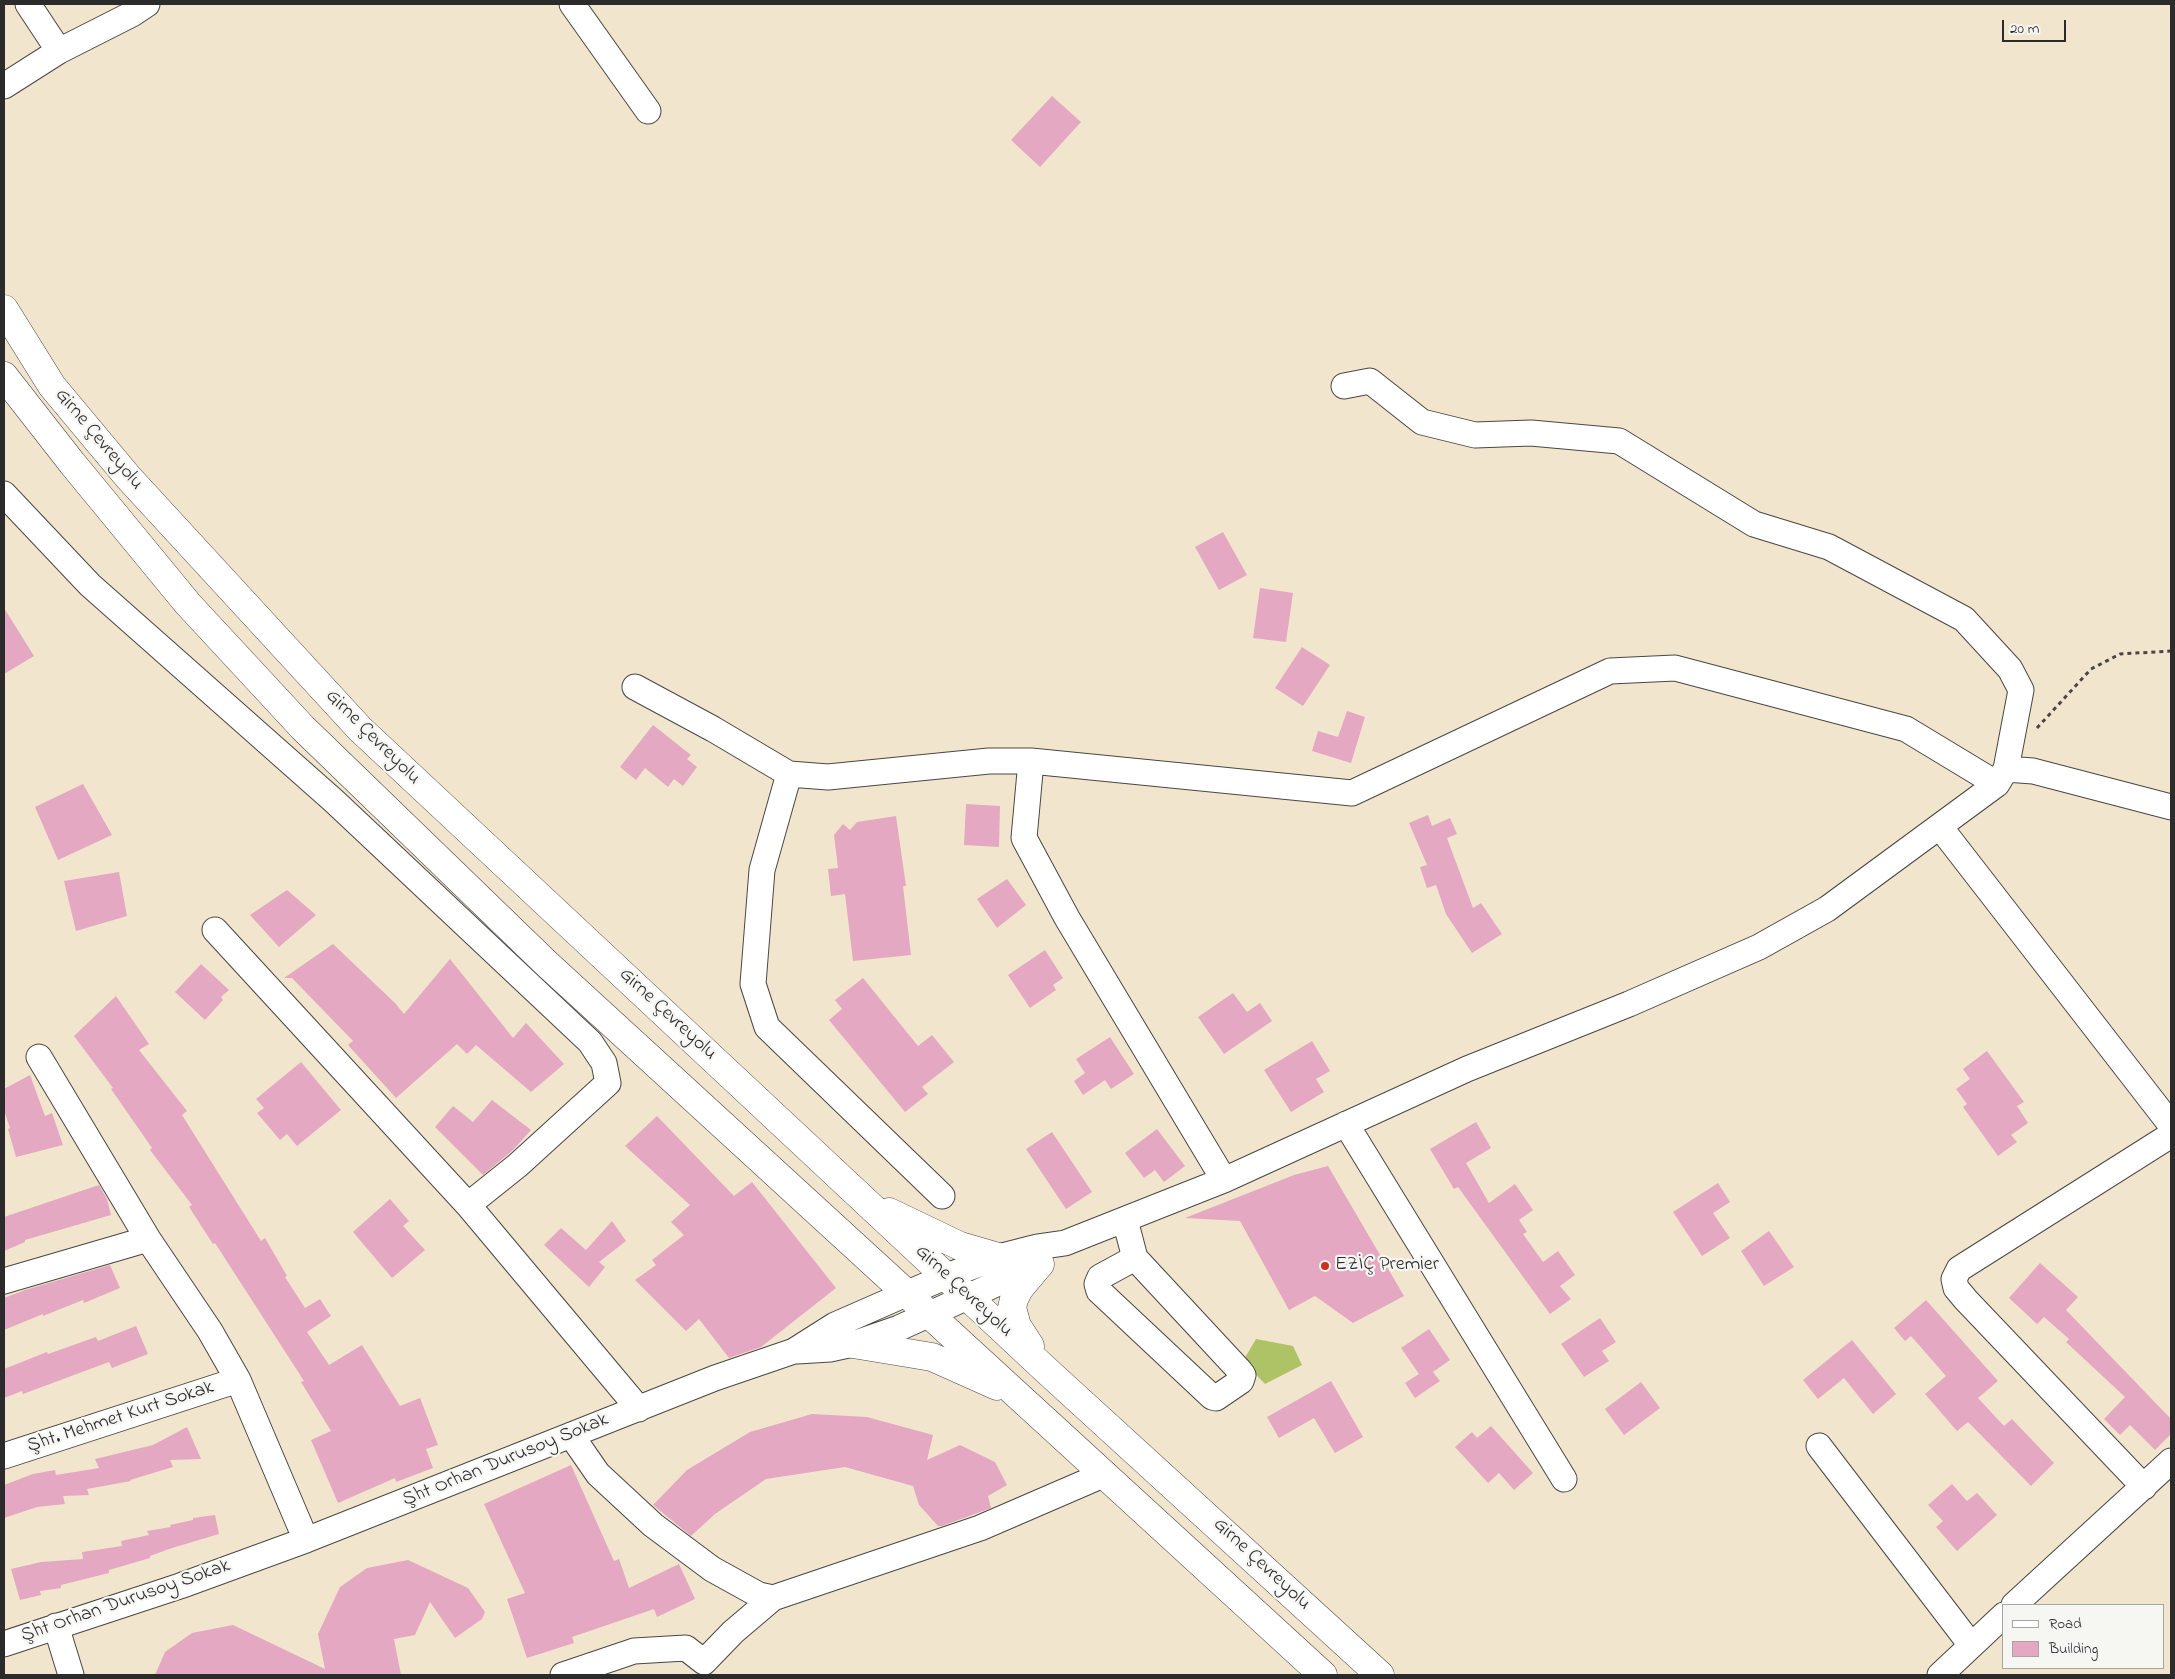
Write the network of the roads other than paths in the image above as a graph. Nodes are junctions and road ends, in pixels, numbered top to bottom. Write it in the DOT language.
graph roads {
  1 [pos="28,4"];
  2 [pos="147,4"];
  3 [pos="572,4"];
  4 [pos="59,51"];
  5 [pos="4,86"];
  6 [pos="648,111"];
  7 [pos="4,309"];
  8 [pos="4,376"];
  9 [pos="1344,386"];
  10 [pos="4,494"];
  11 [pos="635,687"];
  12 [pos="1031,761"];
  13 [pos="789,774"];
  14 [pos="2002,777"];
  15 [pos="2171,806"];
  16 [pos="1940,827"];
  17 [pos="215,930"];
  18 [pos="39,1057"];
  19 [pos="1346,1124"];
  20 [pos="2171,1125"];
  21 [pos="2171,1135"];
  22 [pos="1224,1180"];
  23 [pos="942,1196"];
  24 [pos="863,1199"];
  25 [pos="468,1205"];
  26 [pos="1125,1220"];
  27 [pos="148,1239"];
  28 [pos="1065,1243"];
  29 [pos="998,1257"];
  30 [pos="1135,1258"];
  31 [pos="1040,1264"];
  32 [pos="947,1276"];
  33 [pos="4,1281"];
  34 [pos="908,1293"];
  35 [pos="970,1297"];
  36 [pos="931,1314"];
  37 [pos="853,1344"];
  38 [pos="794,1351"];
  39 [pos="1046,1370"];
  40 [pos="238,1380"];
  41 [pos="1022,1397"];
  42 [pos="639,1408"];
  43 [pos="571,1435"];
  44 [pos="1819,1446"];
  45 [pos="4,1456"];
  46 [pos="2171,1461"];
  47 [pos="1105,1474"];
  48 [pos="1564,1479"];
  49 [pos="2144,1487"];
  50 [pos="306,1540"];
  51 [pos="773,1598"];
  52 [pos="2015,1604"];
  53 [pos="2002,1617"];
  54 [pos="56,1626"];
  55 [pos="4,1644"];
  56 [pos="1971,1645"];
  57 [pos="706,1669"];
  58 [pos="72,1675"];
  59 [pos="563,1675"];
  60 [pos="1323,1675"];
  61 [pos="1380,1675"];
  62 [pos="1940,1675"];
  1 -- 4 [label="street"];
  2 -- 4 [label="street"];
  3 -- 6 [label="street"];
  4 -- 5 [label="street"];
  7 -- 24 [label="highway, Girne Çevreyolu"];
  8 -- 34 [label="highway, Girne Çevreyolu"];
  9 -- 14 [label="street"];
  10 -- 25 [label="street"];
  11 -- 13 [label="street"];
  12 -- 13 [label="street"];
  12 -- 14 [label="street"];
  12 -- 22 [label="street"];
  13 -- 23 [label="street"];
  14 -- 15 [label="street"];
  14 -- 16 [label="street"];
  16 -- 19 [label="street"];
  16 -- 20 [label="street"];
  17 -- 25 [label="street"];
  18 -- 27 [label="street"];
  19 -- 22 [label="street"];
  19 -- 48 [label="street"];
  21 -- 49 [label="street"];
  22 -- 26 [label="street"];
  24 -- 29 [label="highway"];
  24 -- 32 [label="highway, Girne Çevreyolu"];
  25 -- 42 [label="street"];
  26 -- 28 [label="street"];
  26 -- 30 [label="street"];
  27 -- 33 [label="street"];
  27 -- 40 [label="street"];
  28 -- 29 [label="street, Şht Orhan Durusoy Sokak"];
  28 -- 31 [label="street"];
  29 -- 32 [label="street, Şht Orhan Durusoy Sokak"];
  30 -- 30 [label="street"];
  31 -- 35 [label="street"];
  31 -- 39 [label="highway"];
  32 -- 34 [label="street, Şht Orhan Durusoy Sokak"];
  32 -- 35 [label="highway, Girne Çevreyolu"];
  34 -- 36 [label="highway, Girne Çevreyolu"];
  34 -- 38 [label="street, Şht Orhan Durusoy Sokak"];
  35 -- 36 [label="street"];
  35 -- 39 [label="highway, Girne Çevreyolu"];
  36 -- 37 [label="street"];
  36 -- 41 [label="highway, Girne Çevreyolu"];
  37 -- 38 [label="street"];
  37 -- 41 [label="highway"];
  38 -- 42 [label="street, Şht Orhan Durusoy Sokak"];
  39 -- 61 [label="highway, Girne Çevreyolu"];
  40 -- 45 [label="street, Şht. Mehmet Kurt Sokak"];
  40 -- 50 [label="street"];
  41 -- 47 [label="highway, Girne Çevreyolu"];
  42 -- 43 [label="street, Şht Orhan Durusoy Sokak"];
  43 -- 50 [label="street, Şht Orhan Durusoy Sokak"];
  43 -- 51 [label="street"];
  44 -- 56 [label="street"];
  46 -- 49 [label="street"];
  47 -- 51 [label="street"];
  47 -- 60 [label="highway, Girne Çevreyolu"];
  49 -- 52 [label="street"];
  50 -- 54 [label="street, Şht Orhan Durusoy Sokak"];
  51 -- 57 [label="street"];
  53 -- 56 [label="street"];
  54 -- 55 [label="street, Şht Orhan Durusoy Sokak"];
  54 -- 58 [label="street"];
  56 -- 62 [label="street"];
  57 -- 59 [label="street"];
}
